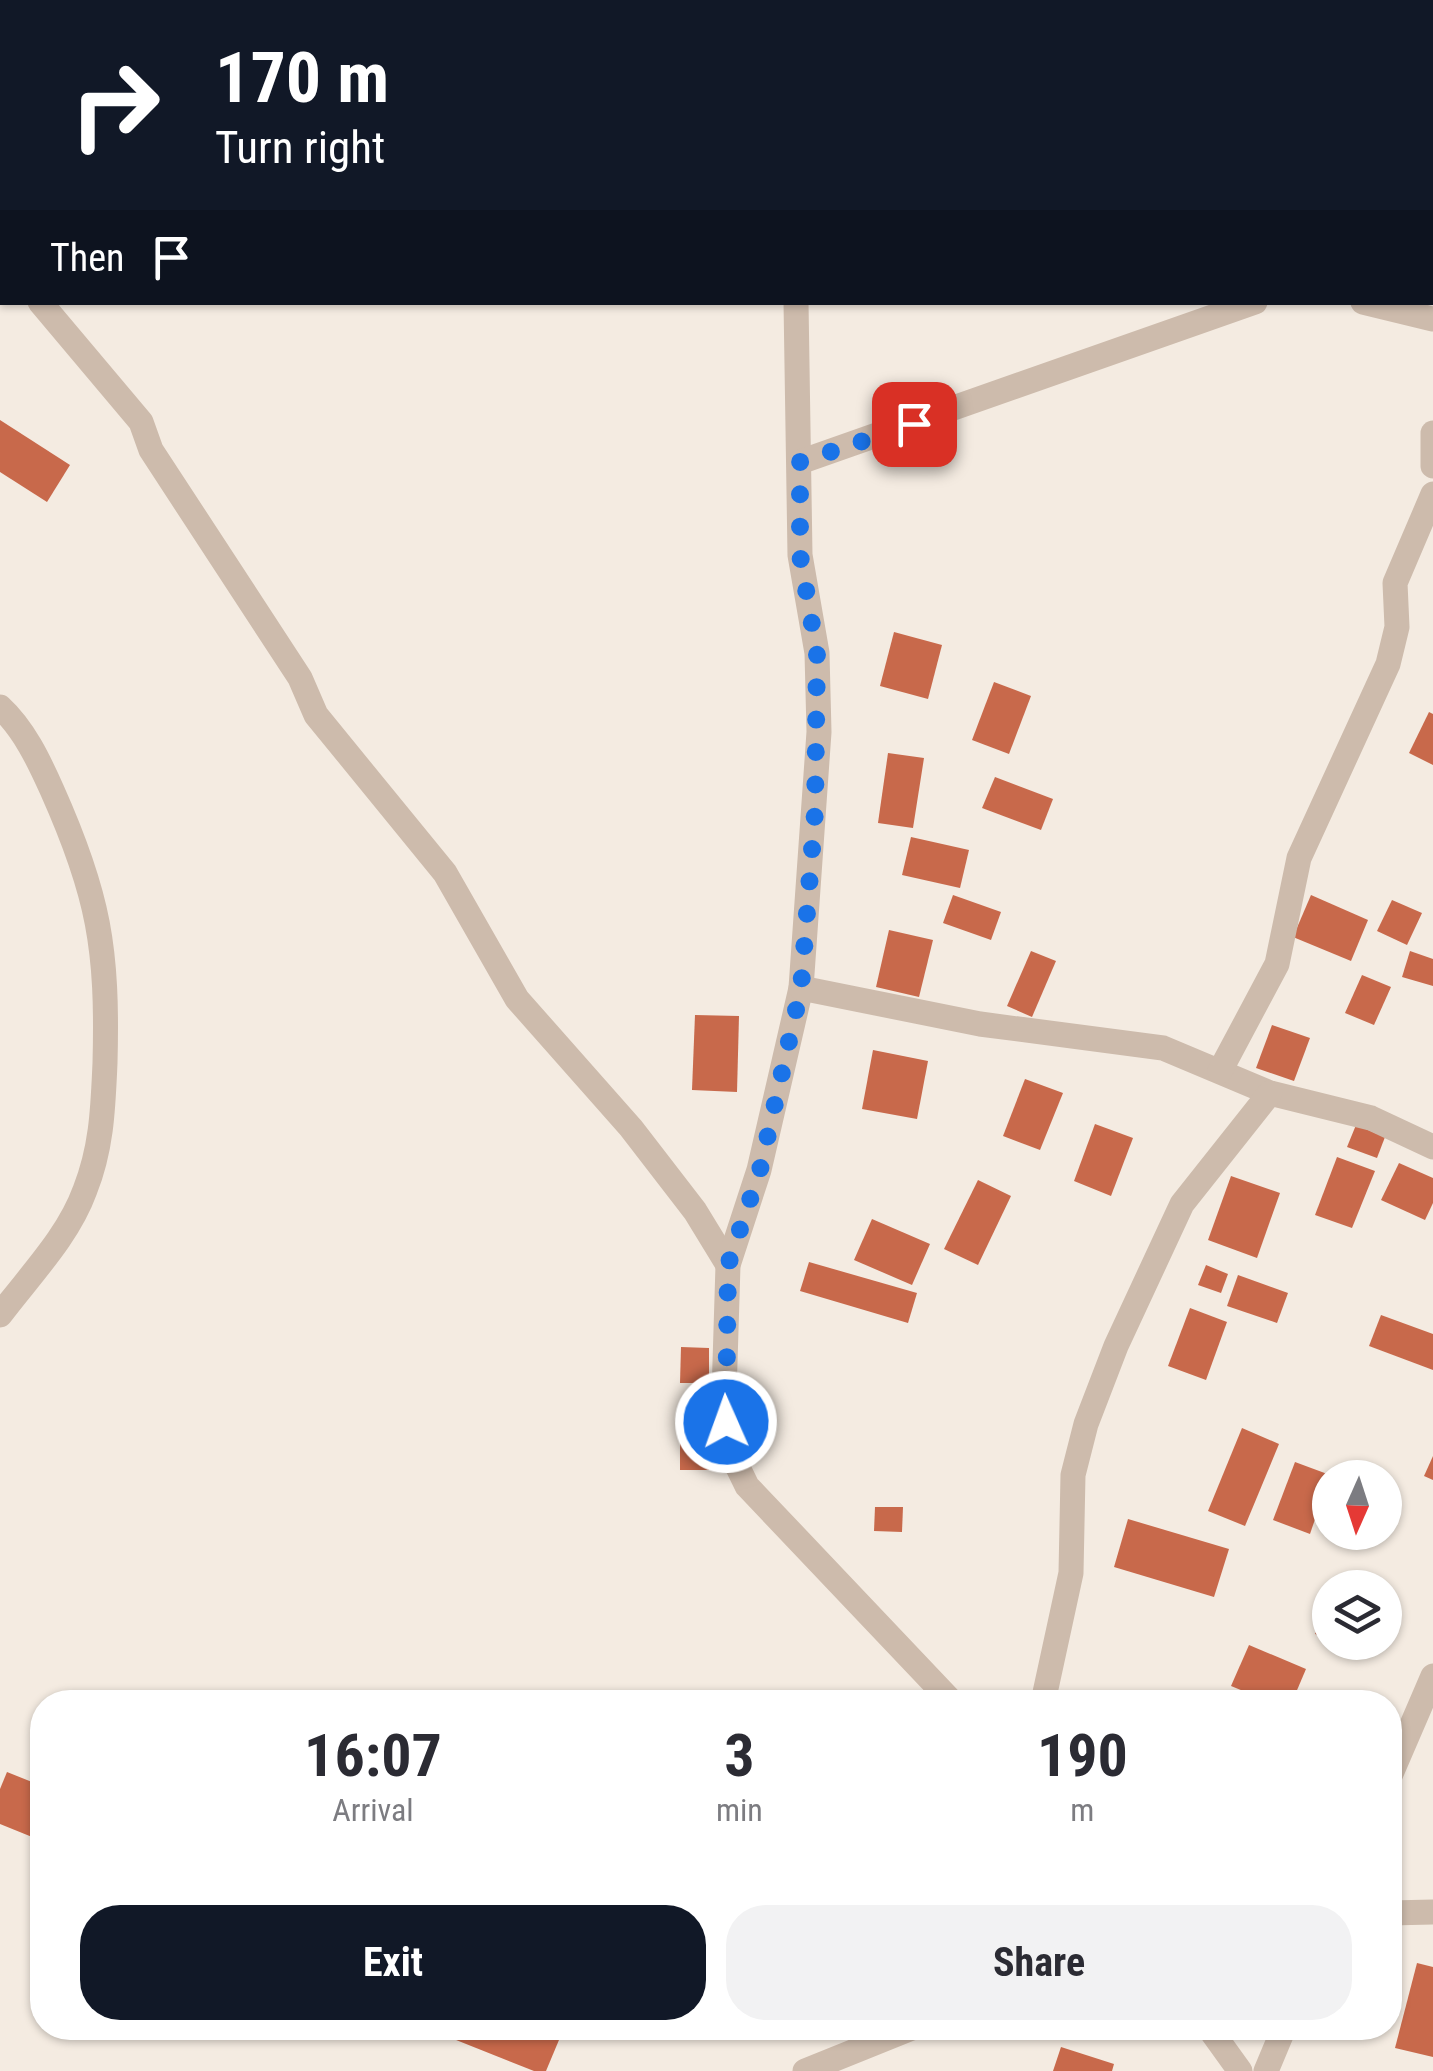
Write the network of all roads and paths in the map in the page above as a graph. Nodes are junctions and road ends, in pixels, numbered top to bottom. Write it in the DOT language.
graph roads {
  1 [pos="43,305"];
  2 [pos="796,305"];
  3 [pos="1247,305"];
  4 [pos="1375,305"];
  5 [pos="1433,320"];
  6 [pos="1433,433"];
  7 [pos="800,462"];
  8 [pos="1433,466"];
  9 [pos="1433,494"];
  10 [pos="0,707"];
  11 [pos="801,988"];
  12 [pos="1220,1071"];
  13 [pos="1270,1094"];
  14 [pos="1433,1148"];
  15 [pos="728,1265"];
  16 [pos="0,1315"];
  17 [pos="1433,1676"];
  18 [pos="941,1690"];
  19 [pos="1045,1690"];
  20 [pos="1402,1748"];
  21 [pos="1433,1912"];
  22 [pos="1402,1913"];
  23 [pos="882,2040"];
  24 [pos="1218,2040"];
  25 [pos="1279,2040"];
  26 [pos="806,2071"];
  27 [pos="1240,2071"];
  28 [pos="1266,2071"];
  1 -- 15 [label="street"];
  2 -- 7 [label="street"];
  3 -- 7 [label="street"];
  4 -- 5 [label="street"];
  6 -- 8 [label="street"];
  7 -- 11 [label="street"];
  9 -- 12 [label="street"];
  10 -- 16 [label="street"];
  11 -- 12 [label="street"];
  11 -- 15 [label="street"];
  12 -- 13 [label="street"];
  13 -- 14 [label="street"];
  13 -- 19 [label="street"];
  15 -- 18 [label="street"];
  17 -- 20 [label="street"];
  21 -- 22 [label="street"];
  23 -- 26 [label="street"];
  24 -- 27 [label="street"];
  25 -- 28 [label="street"];
}
